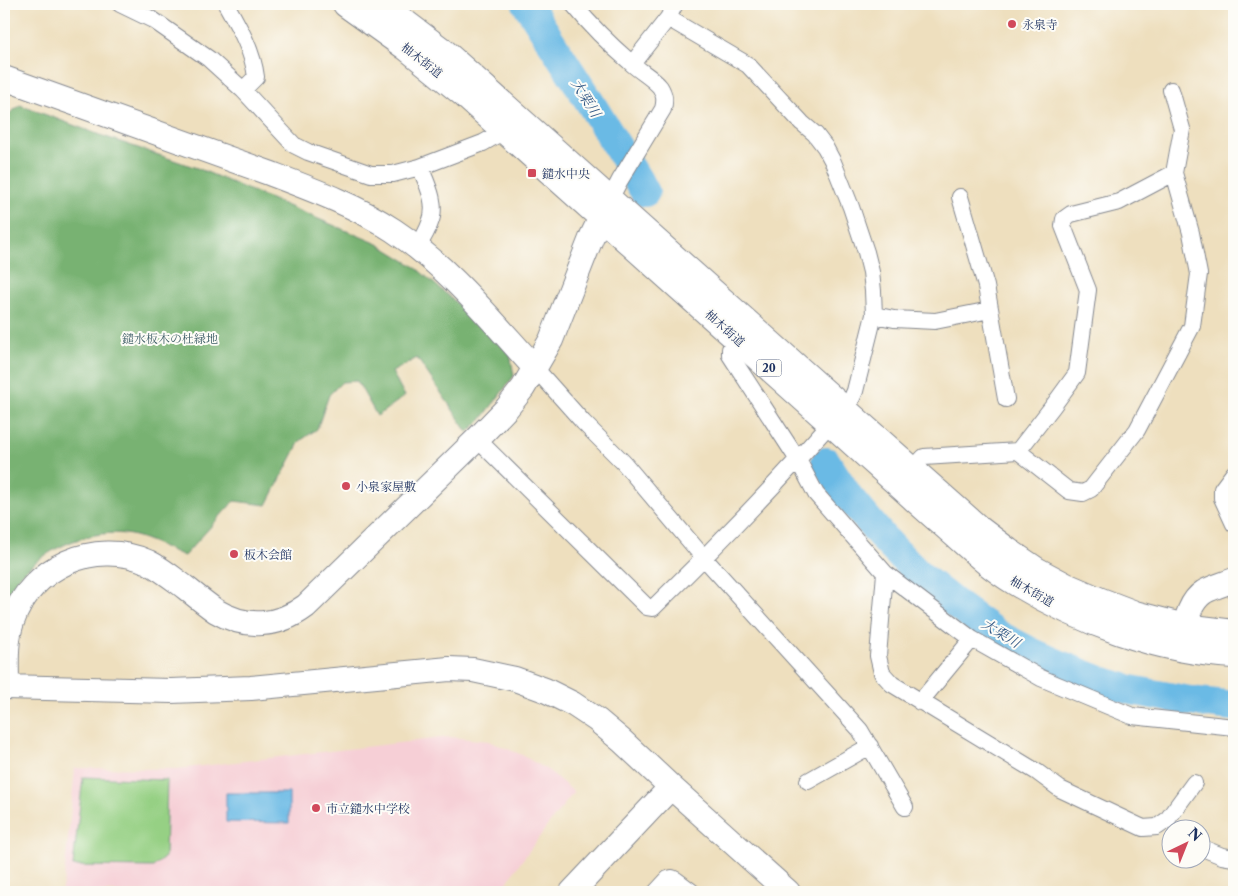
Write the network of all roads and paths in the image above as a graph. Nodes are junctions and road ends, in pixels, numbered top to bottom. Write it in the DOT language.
graph roads {
  1 [pos="120,4"];
  2 [pos="226,4"];
  3 [pos="346,4"];
  4 [pos="380,4"];
  5 [pos="573,4"];
  6 [pos="672,11"];
  7 [pos="632,64"];
  8 [pos="4,78"];
  9 [pos="243,90"];
  10 [pos="1170,90"];
  11 [pos="504,131"];
  12 [pos="420,166"];
  13 [pos="1174,173"];
  14 [pos="960,197"];
  15 [pos="610,199"];
  16 [pos="417,248"];
  17 [pos="990,310"];
  18 [pos="874,314"];
  19 [pos="736,339"];
  20 [pos="535,368"];
  21 [pos="1006,399"];
  22 [pos="831,422"];
  23 [pos="477,439"];
  24 [pos="1018,450"];
  25 [pos="799,458"];
  26 [pos="912,470"];
  27 [pos="1234,473"];
  28 [pos="1234,524"];
  29 [pos="704,558"];
  30 [pos="885,573"];
  31 [pos="1234,580"];
  32 [pos="1234,633"];
  33 [pos="1182,638"];
  34 [pos="972,639"];
  35 [pos="1234,655"];
  36 [pos="5,687"];
  37 [pos="920,702"];
  38 [pos="1234,727"];
  39 [pos="870,746"];
  40 [pos="808,781"];
  41 [pos="1194,783"];
  42 [pos="671,787"];
  43 [pos="905,807"];
  44 [pos="1210,851"];
  45 [pos="1234,858"];
  46 [pos="572,892"];
  47 [pos="656,892"];
  48 [pos="692,892"];
  49 [pos="788,892"];
  1 -- 9 [label="street"];
  2 -- 9 [label="street"];
  3 -- 11 [label="main road, 柚木街道 / 20"];
  4 -- 15 [label="main road, 柚木街道 / 20"];
  5 -- 7 [label="street"];
  6 -- 7 [label="street"];
  6 -- 18 [label="street"];
  7 -- 15 [label="street"];
  8 -- 16 [label="street"];
  9 -- 12 [label="street"];
  10 -- 13 [label="street"];
  11 -- 12 [label="street"];
  11 -- 15 [label="main road, 柚木街道 / 20"];
  12 -- 16 [label="street"];
  13 -- 24 [label="street"];
  13 -- 24 [label="street"];
  14 -- 17 [label="street"];
  15 -- 19 [label="main road, 柚木街道 / 20"];
  15 -- 20 [label="street"];
  15 -- 22 [label="main road, 柚木街道 / 20"];
  16 -- 20 [label="street"];
  17 -- 18 [label="street"];
  17 -- 21 [label="street"];
  18 -- 22 [label="street"];
  19 -- 22 [label="main road, 柚木街道 / 20"];
  19 -- 25 [label="street"];
  20 -- 23 [label="street"];
  20 -- 29 [label="street"];
  22 -- 25 [label="street"];
  22 -- 26 [label="main road, 柚木街道 / 20"];
  22 -- 33 [label="main road, 柚木街道 / 20"];
  23 -- 29 [label="street"];
  23 -- 36 [label="street"];
  24 -- 26 [label="street"];
  25 -- 29 [label="street"];
  25 -- 30 [label="street"];
  26 -- 33 [label="main road, 柚木街道 / 20"];
  27 -- 28 [label="street"];
  29 -- 39 [label="street"];
  30 -- 34 [label="street"];
  30 -- 37 [label="street"];
  31 -- 33 [label="street"];
  32 -- 33 [label="main road, 柚木街道 / 20"];
  33 -- 35 [label="main road, 柚木街道 / 20"];
  34 -- 37 [label="street"];
  34 -- 38 [label="street"];
  36 -- 42 [label="street"];
  37 -- 41 [label="street"];
  39 -- 40 [label="street"];
  39 -- 43 [label="street"];
  42 -- 46 [label="street"];
  42 -- 49 [label="street"];
  44 -- 45 [label="street"];
  47 -- 48 [label="street"];
}
